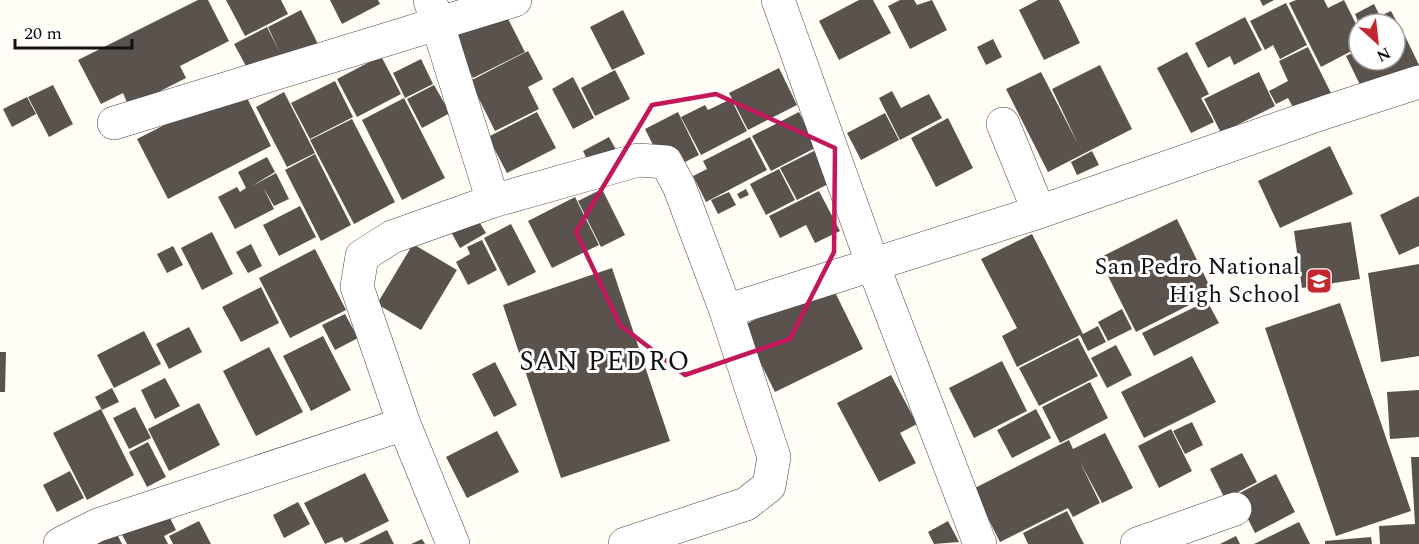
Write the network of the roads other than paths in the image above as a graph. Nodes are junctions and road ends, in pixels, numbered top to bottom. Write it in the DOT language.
graph roads {
  1 [pos="514,0"];
  2 [pos="789,8"];
  3 [pos="434,12"];
  4 [pos="1419,82"];
  5 [pos="114,123"];
  6 [pos="1003,124"];
  7 [pos="493,201"];
  8 [pos="1039,212"];
  9 [pos="873,265"];
  10 [pos="726,311"];
  11 [pos="404,424"];
  12 [pos="1235,509"];
  13 [pos="60,544"];
  14 [pos="453,544"];
  15 [pos="625,544"];
  16 [pos="980,544"];
  17 [pos="1137,544"];
  1 -- 3 [label="street"];
  2 -- 9 [label="street"];
  3 -- 5 [label="street"];
  3 -- 7 [label="street"];
  4 -- 8 [label="street"];
  6 -- 8 [label="street"];
  7 -- 10 [label="street"];
  7 -- 11 [label="street"];
  8 -- 9 [label="street"];
  9 -- 10 [label="street"];
  9 -- 16 [label="street"];
  10 -- 15 [label="street"];
  11 -- 13 [label="street"];
  11 -- 14 [label="street"];
  12 -- 17 [label="street"];
}
